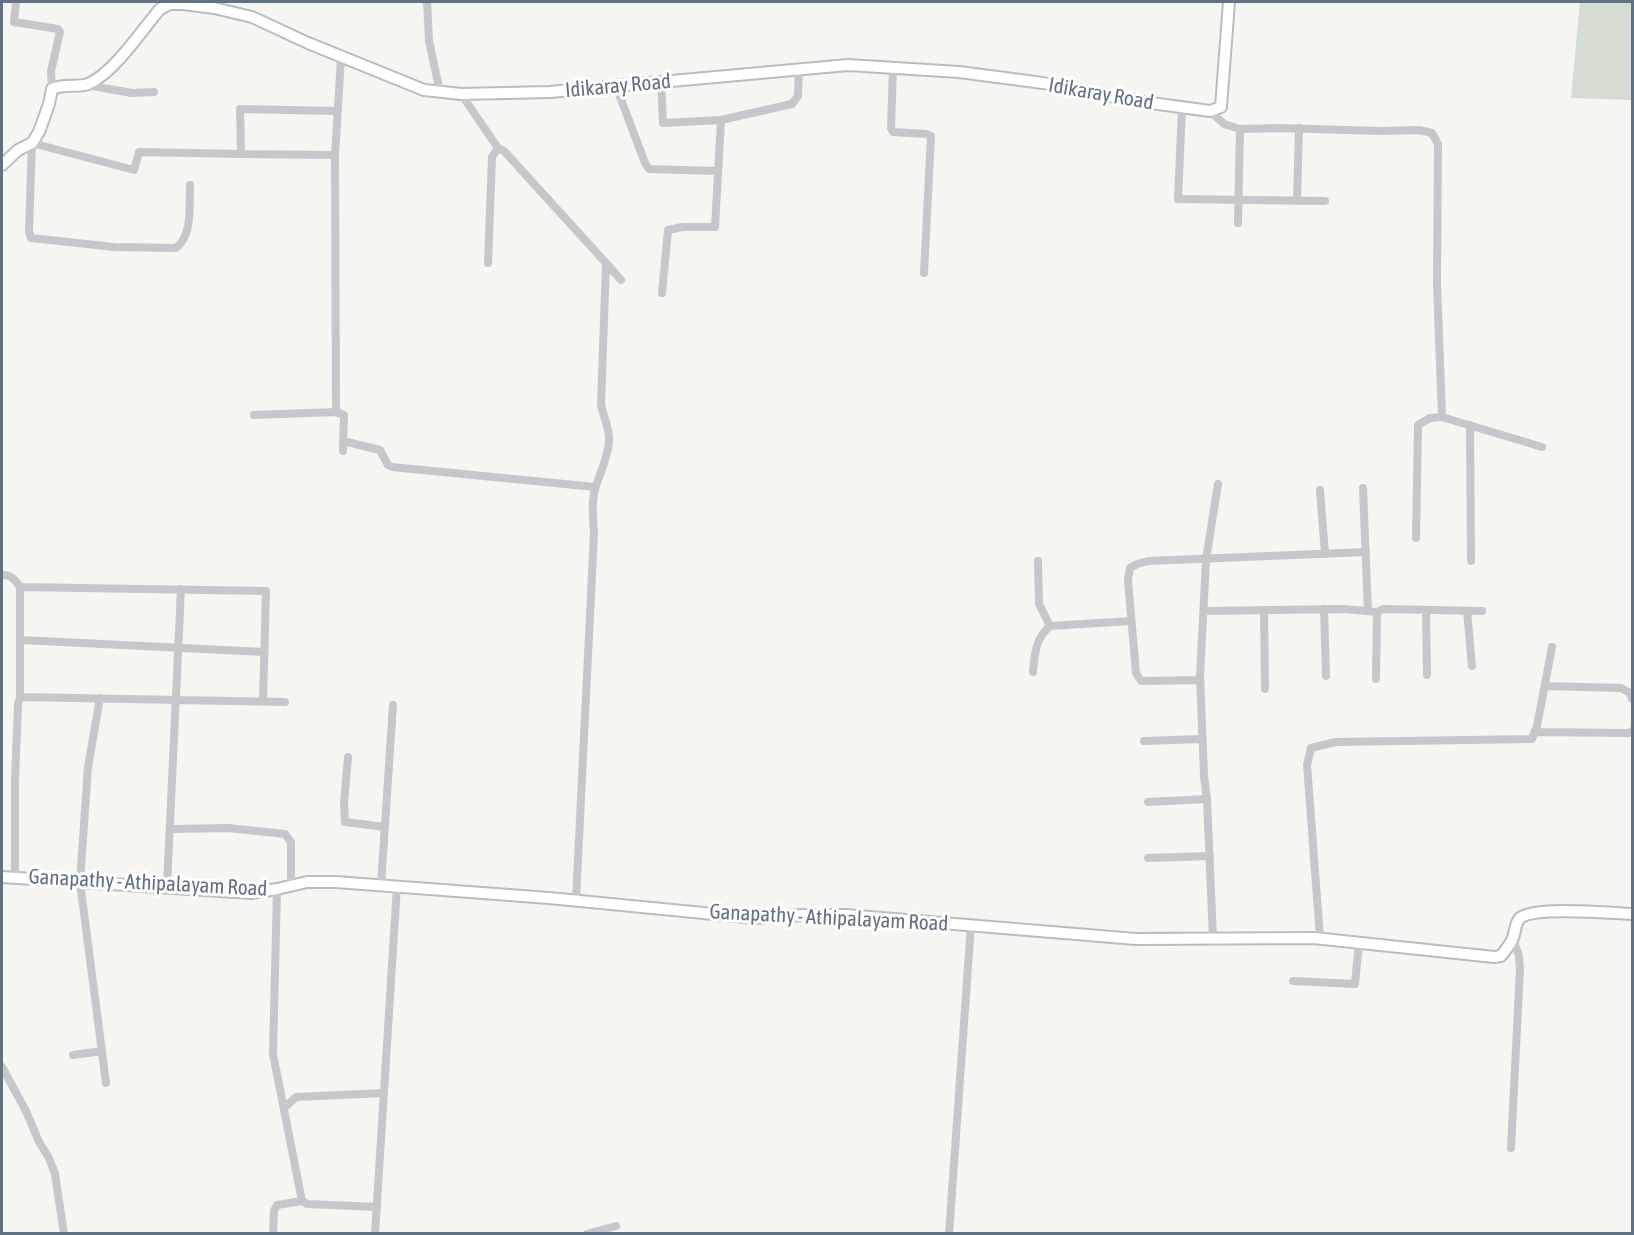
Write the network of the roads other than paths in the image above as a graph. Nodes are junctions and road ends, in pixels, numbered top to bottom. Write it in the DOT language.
graph roads {
  1 [pos="16,2"];
  2 [pos="427,2"];
  3 [pos="1229,2"];
  4 [pos="170,3"];
  5 [pos="341,58"];
  6 [pos="893,67"];
  7 [pos="799,69"];
  8 [pos="661,81"];
  9 [pos="86,85"];
  10 [pos="616,86"];
  11 [pos="52,89"];
  12 [pos="154,92"];
  13 [pos="440,92"];
  14 [pos="461,94"];
  15 [pos="1182,107"];
  16 [pos="336,111"];
  17 [pos="1210,111"];
  18 [pos="721,120"];
  19 [pos="1299,128"];
  20 [pos="1240,129"];
  21 [pos="32,143"];
  22 [pos="498,148"];
  23 [pos="241,154"];
  24 [pos="335,155"];
  25 [pos="2,165"];
  26 [pos="717,171"];
  27 [pos="190,185"];
  28 [pos="1239,200"];
  29 [pos="1297,201"];
  30 [pos="1325,201"];
  31 [pos="1238,223"];
  32 [pos="488,263"];
  33 [pos="606,263"];
  34 [pos="924,273"];
  35 [pos="621,280"];
  36 [pos="662,293"];
  37 [pos="336,412"];
  38 [pos="254,415"];
  39 [pos="1442,417"];
  40 [pos="1470,425"];
  41 [pos="343,441"];
  42 [pos="1542,447"];
  43 [pos="343,451"];
  44 [pos="1218,484"];
  45 [pos="595,487"];
  46 [pos="1363,488"];
  47 [pos="1320,490"];
  48 [pos="1416,538"];
  49 [pos="1366,552"];
  50 [pos="1325,554"];
  51 [pos="1206,560"];
  52 [pos="1038,561"];
  53 [pos="1471,561"];
  54 [pos="2,575"];
  55 [pos="20,587"];
  56 [pos="181,589"];
  57 [pos="1324,609"];
  58 [pos="1264,610"];
  59 [pos="1425,610"];
  60 [pos="1204,611"];
  61 [pos="1368,611"];
  62 [pos="1467,611"];
  63 [pos="1482,611"];
  64 [pos="1377,612"];
  65 [pos="1131,621"];
  66 [pos="1050,626"];
  67 [pos="21,640"];
  68 [pos="178,648"];
  69 [pos="1552,648"];
  70 [pos="264,652"];
  71 [pos="1472,666"];
  72 [pos="1033,672"];
  73 [pos="1427,675"];
  74 [pos="1326,676"];
  75 [pos="1376,679"];
  76 [pos="1200,680"];
  77 [pos="1545,686"];
  78 [pos="1265,689"];
  79 [pos="20,697"];
  80 [pos="100,698"];
  81 [pos="1632,699"];
  82 [pos="176,700"];
  83 [pos="263,702"];
  84 [pos="285,702"];
  85 [pos="393,705"];
  86 [pos="1632,731"];
  87 [pos="1535,732"];
  88 [pos="1203,739"];
  89 [pos="1144,741"];
  90 [pos="348,757"];
  91 [pos="1207,799"];
  92 [pos="1148,802"];
  93 [pos="385,827"];
  94 [pos="170,829"];
  95 [pos="1210,856"];
  96 [pos="1148,858"];
  97 [pos="2,876"];
  98 [pos="15,877"];
  99 [pos="80,882"];
  100 [pos="381,885"];
  101 [pos="291,886"];
  102 [pos="397,886"];
  103 [pos="167,887"];
  104 [pos="277,890"];
  105 [pos="576,900"];
  106 [pos="1632,914"];
  107 [pos="971,925"];
  108 [pos="1213,938"];
  109 [pos="1320,938"];
  110 [pos="1513,939"];
  111 [pos="1359,942"];
  112 [pos="1293,981"];
  113 [pos="102,1050"];
  114 [pos="73,1055"];
  115 [pos="2,1067"];
  116 [pos="106,1083"];
  117 [pos="384,1093"];
  118 [pos="284,1108"];
  119 [pos="1511,1148"];
  120 [pos="302,1201"];
  121 [pos="377,1207"];
  122 [pos="615,1226"];
  123 [pos="64,1233"];
  124 [pos="273,1233"];
  125 [pos="375,1233"];
  126 [pos="587,1233"];
  127 [pos="949,1233"];
  1 -- 11 [label="street"];
  2 -- 13 [label="street"];
  3 -- 17 [label="main road"];
  4 -- 5 [label="main road, Idikaray Road"];
  4 -- 9 [label="main road, Idikaray Road"];
  5 -- 13 [label="main road, Idikaray Road"];
  5 -- 16 [label="street"];
  6 -- 7 [label="main road, Idikaray Road"];
  6 -- 15 [label="main road, Idikaray Road"];
  6 -- 34 [label="street"];
  7 -- 8 [label="main road, Idikaray Road"];
  7 -- 18 [label="street"];
  8 -- 10 [label="main road, Idikaray Road"];
  8 -- 18 [label="street"];
  9 -- 11 [label="main road, Idikaray Road"];
  9 -- 12 [label="street"];
  10 -- 14 [label="main road, Idikaray Road"];
  10 -- 26 [label="street"];
  11 -- 21 [label="main road"];
  13 -- 14 [label="main road, Idikaray Road"];
  14 -- 22 [label="street"];
  15 -- 17 [label="main road, Idikaray Road"];
  15 -- 28 [label="street"];
  16 -- 23 [label="street"];
  16 -- 24 [label="street"];
  17 -- 20 [label="street"];
  18 -- 26 [label="street"];
  19 -- 20 [label="street"];
  19 -- 29 [label="street"];
  19 -- 39 [label="street"];
  20 -- 28 [label="street"];
  21 -- 23 [label="street"];
  21 -- 25 [label="main road"];
  21 -- 27 [label="street"];
  22 -- 32 [label="street"];
  22 -- 33 [label="street"];
  23 -- 24 [label="street"];
  24 -- 37 [label="street"];
  26 -- 36 [label="street"];
  28 -- 29 [label="street"];
  28 -- 31 [label="street"];
  29 -- 30 [label="street"];
  33 -- 35 [label="street"];
  33 -- 45 [label="street"];
  37 -- 38 [label="street"];
  37 -- 41 [label="street"];
  39 -- 40 [label="street"];
  39 -- 48 [label="street"];
  40 -- 42 [label="street"];
  40 -- 53 [label="street"];
  41 -- 43 [label="street"];
  41 -- 45 [label="street"];
  44 -- 51 [label="street"];
  45 -- 105 [label="street"];
  46 -- 49 [label="street"];
  47 -- 50 [label="street"];
  49 -- 50 [label="street"];
  49 -- 61 [label="street"];
  50 -- 51 [label="street"];
  51 -- 60 [label="street"];
  51 -- 65 [label="street"];
  52 -- 66 [label="street"];
  54 -- 55 [label="street"];
  55 -- 56 [label="street"];
  55 -- 67 [label="street"];
  56 -- 68 [label="street"];
  56 -- 70 [label="street"];
  57 -- 58 [label="street"];
  57 -- 61 [label="street"];
  57 -- 74 [label="street"];
  58 -- 60 [label="street"];
  58 -- 78 [label="street"];
  59 -- 62 [label="street"];
  59 -- 64 [label="street"];
  59 -- 73 [label="street"];
  60 -- 76 [label="street"];
  61 -- 64 [label="street"];
  62 -- 63 [label="street"];
  62 -- 71 [label="street"];
  64 -- 75 [label="street"];
  65 -- 66 [label="street"];
  65 -- 76 [label="street"];
  66 -- 72 [label="street"];
  67 -- 68 [label="street"];
  67 -- 79 [label="street"];
  68 -- 70 [label="street"];
  68 -- 82 [label="street"];
  69 -- 77 [label="street"];
  70 -- 83 [label="street"];
  76 -- 88 [label="street"];
  77 -- 81 [label="street"];
  77 -- 87 [label="street"];
  79 -- 80 [label="street"];
  79 -- 98 [label="street"];
  80 -- 82 [label="street"];
  80 -- 99 [label="street"];
  82 -- 83 [label="street"];
  82 -- 94 [label="street"];
  83 -- 84 [label="street"];
  85 -- 93 [label="street"];
  86 -- 87 [label="street"];
  87 -- 109 [label="street"];
  88 -- 89 [label="street"];
  88 -- 91 [label="street"];
  90 -- 93 [label="street"];
  91 -- 92 [label="street"];
  91 -- 95 [label="street"];
  93 -- 100 [label="street"];
  94 -- 101 [label="street"];
  94 -- 103 [label="street"];
  95 -- 96 [label="street"];
  95 -- 108 [label="street"];
  97 -- 98 [label="main road, Ganapathy - Athipalayam Road"];
  98 -- 99 [label="main road, Ganapathy - Athipalayam Road"];
  99 -- 103 [label="main road, Ganapathy - Athipalayam Road"];
  99 -- 113 [label="street"];
  100 -- 101 [label="main road, Ganapathy - Athipalayam Road"];
  100 -- 102 [label="main road, Ganapathy - Athipalayam Road"];
  101 -- 104 [label="main road, Ganapathy - Athipalayam Road"];
  102 -- 105 [label="main road, Ganapathy - Athipalayam Road"];
  102 -- 117 [label="street"];
  103 -- 104 [label="main road, Ganapathy - Athipalayam Road"];
  104 -- 118 [label="street"];
  105 -- 107 [label="main road, Ganapathy - Athipalayam Road"];
  106 -- 110 [label="main road, Ganapathy - Athipalayam Road"];
  107 -- 108 [label="main road, Ganapathy - Athipalayam Road"];
  107 -- 127 [label="street"];
  108 -- 109 [label="main road, Ganapathy - Athipalayam Road"];
  109 -- 111 [label="main road, Ganapathy - Athipalayam Road"];
  110 -- 111 [label="main road, Ganapathy - Athipalayam Road"];
  110 -- 119 [label="street"];
  111 -- 112 [label="street"];
  113 -- 114 [label="street"];
  113 -- 116 [label="street"];
  115 -- 123 [label="street"];
  117 -- 118 [label="street"];
  117 -- 121 [label="street"];
  118 -- 120 [label="street"];
  120 -- 121 [label="street"];
  120 -- 124 [label="street"];
  121 -- 125 [label="street"];
  122 -- 126 [label="street"];
}
